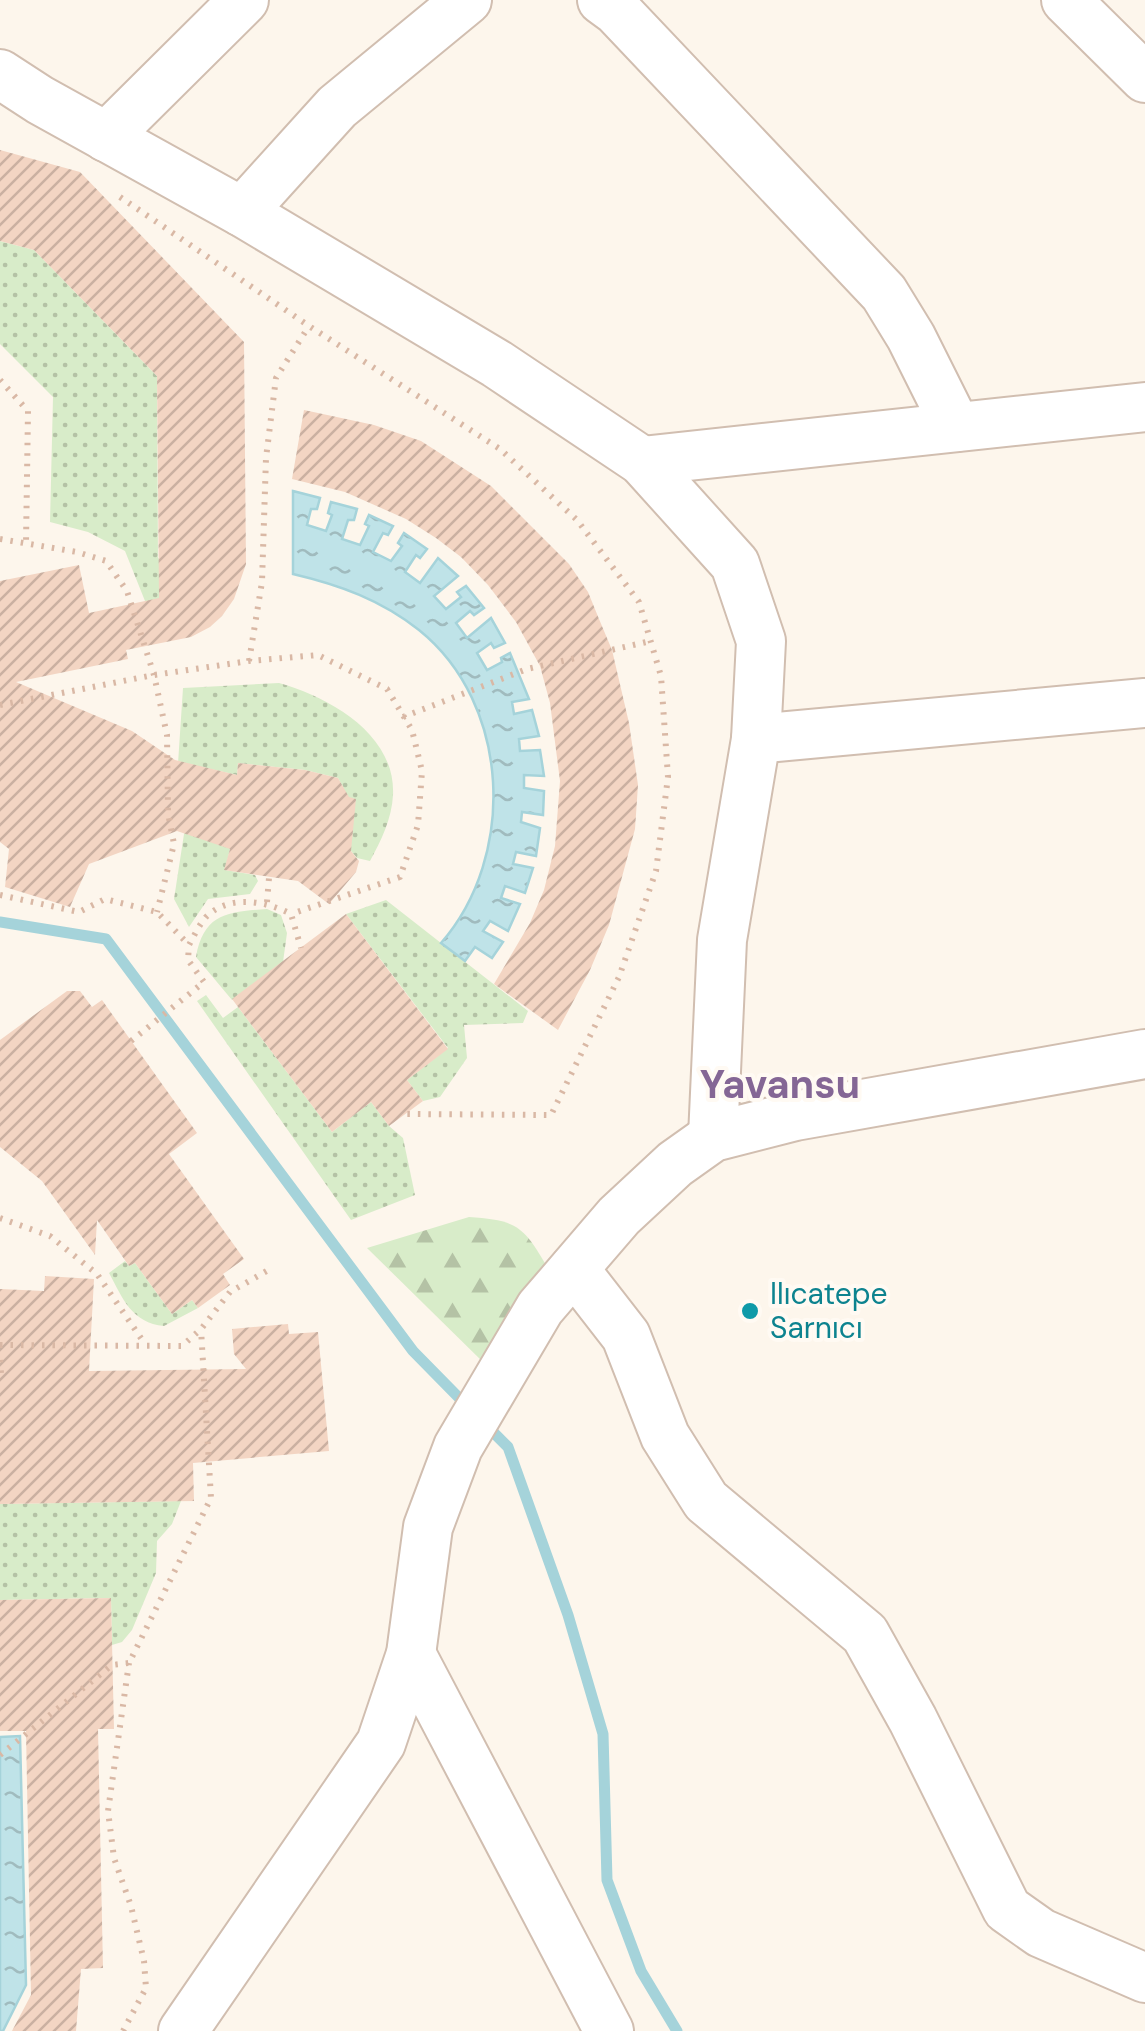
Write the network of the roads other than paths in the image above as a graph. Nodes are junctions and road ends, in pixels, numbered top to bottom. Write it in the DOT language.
graph roads {
  1 [pos="244,0"];
  2 [pos="467,0"];
  3 [pos="1066,0"];
  4 [pos="616,4"];
  5 [pos="0,74"];
  6 [pos="1145,78"];
  7 [pos="106,137"];
  8 [pos="242,212"];
  9 [pos="1145,407"];
  10 [pos="956,427"];
  11 [pos="642,461"];
  12 [pos="1145,703"];
  13 [pos="756,738"];
  14 [pos="1145,1054"];
  15 [pos="713,1137"];
  16 [pos="574,1269"];
  17 [pos="411,1654"];
  18 [pos="1145,1978"];
  19 [pos="183,2031"];
  20 [pos="609,2031"];
  1 -- 7 [label="street"];
  2 -- 8 [label="street"];
  3 -- 6 [label="street"];
  4 -- 10 [label="street"];
  5 -- 7 [label="street"];
  7 -- 8 [label="street"];
  8 -- 11 [label="street"];
  9 -- 10 [label="street"];
  10 -- 11 [label="street"];
  11 -- 13 [label="street"];
  12 -- 13 [label="street"];
  13 -- 15 [label="street"];
  14 -- 15 [label="street"];
  15 -- 16 [label="street"];
  16 -- 17 [label="street"];
  16 -- 18 [label="street"];
  17 -- 19 [label="street"];
  17 -- 20 [label="street"];
}
